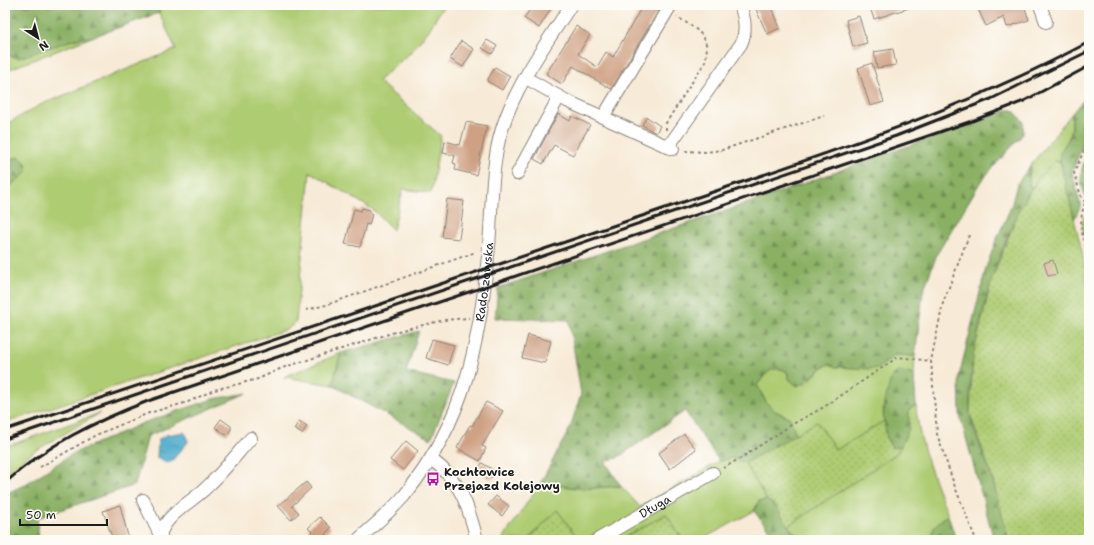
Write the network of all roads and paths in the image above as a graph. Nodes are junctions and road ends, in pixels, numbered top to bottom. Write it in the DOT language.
graph roads {
  1 [pos="571,5"];
  2 [pos="740,5"];
  3 [pos="1040,5"];
  4 [pos="669,8"];
  5 [pos="1046,22"];
  6 [pos="526,78"];
  7 [pos="559,97"];
  8 [pos="824,116"];
  9 [pos="604,117"];
  10 [pos="1089,139"];
  11 [pos="670,148"];
  12 [pos="516,174"];
  13 [pos="1085,203"];
  14 [pos="1089,208"];
  15 [pos="969,235"];
  16 [pos="480,251"];
  17 [pos="1089,258"];
  18 [pos="306,310"];
  19 [pos="480,318"];
  20 [pos="931,361"];
  21 [pos="251,438"];
  22 [pos="431,460"];
  23 [pos="40,467"];
  24 [pos="713,473"];
  25 [pos="143,500"];
  26 [pos="161,538"];
  27 [pos="358,540"];
  28 [pos="477,540"];
  29 [pos="597,540"];
  30 [pos="976,540"];
  1 -- 6 [label="street, Radoszowska"];
  2 -- 11 [label="street"];
  3 -- 5 [label="street"];
  4 -- 9 [label="street"];
  4 -- 11 [label="path"];
  6 -- 7 [label="street"];
  6 -- 19 [label="street, Radoszowska"];
  7 -- 9 [label="street"];
  7 -- 12 [label="street"];
  8 -- 11 [label="path"];
  9 -- 11 [label="street"];
  10 -- 13 [label="path"];
  13 -- 14 [label="path"];
  13 -- 17 [label="path"];
  15 -- 20 [label="path"];
  16 -- 18 [label="path"];
  19 -- 22 [label="street, Radoszowska"];
  19 -- 23 [label="path"];
  20 -- 24 [label="path"];
  20 -- 30 [label="path"];
  21 -- 26 [label="street"];
  22 -- 27 [label="street, Radoszowska"];
  22 -- 28 [label="street"];
  24 -- 29 [label="street, Długa"];
  25 -- 26 [label="street"];
}
